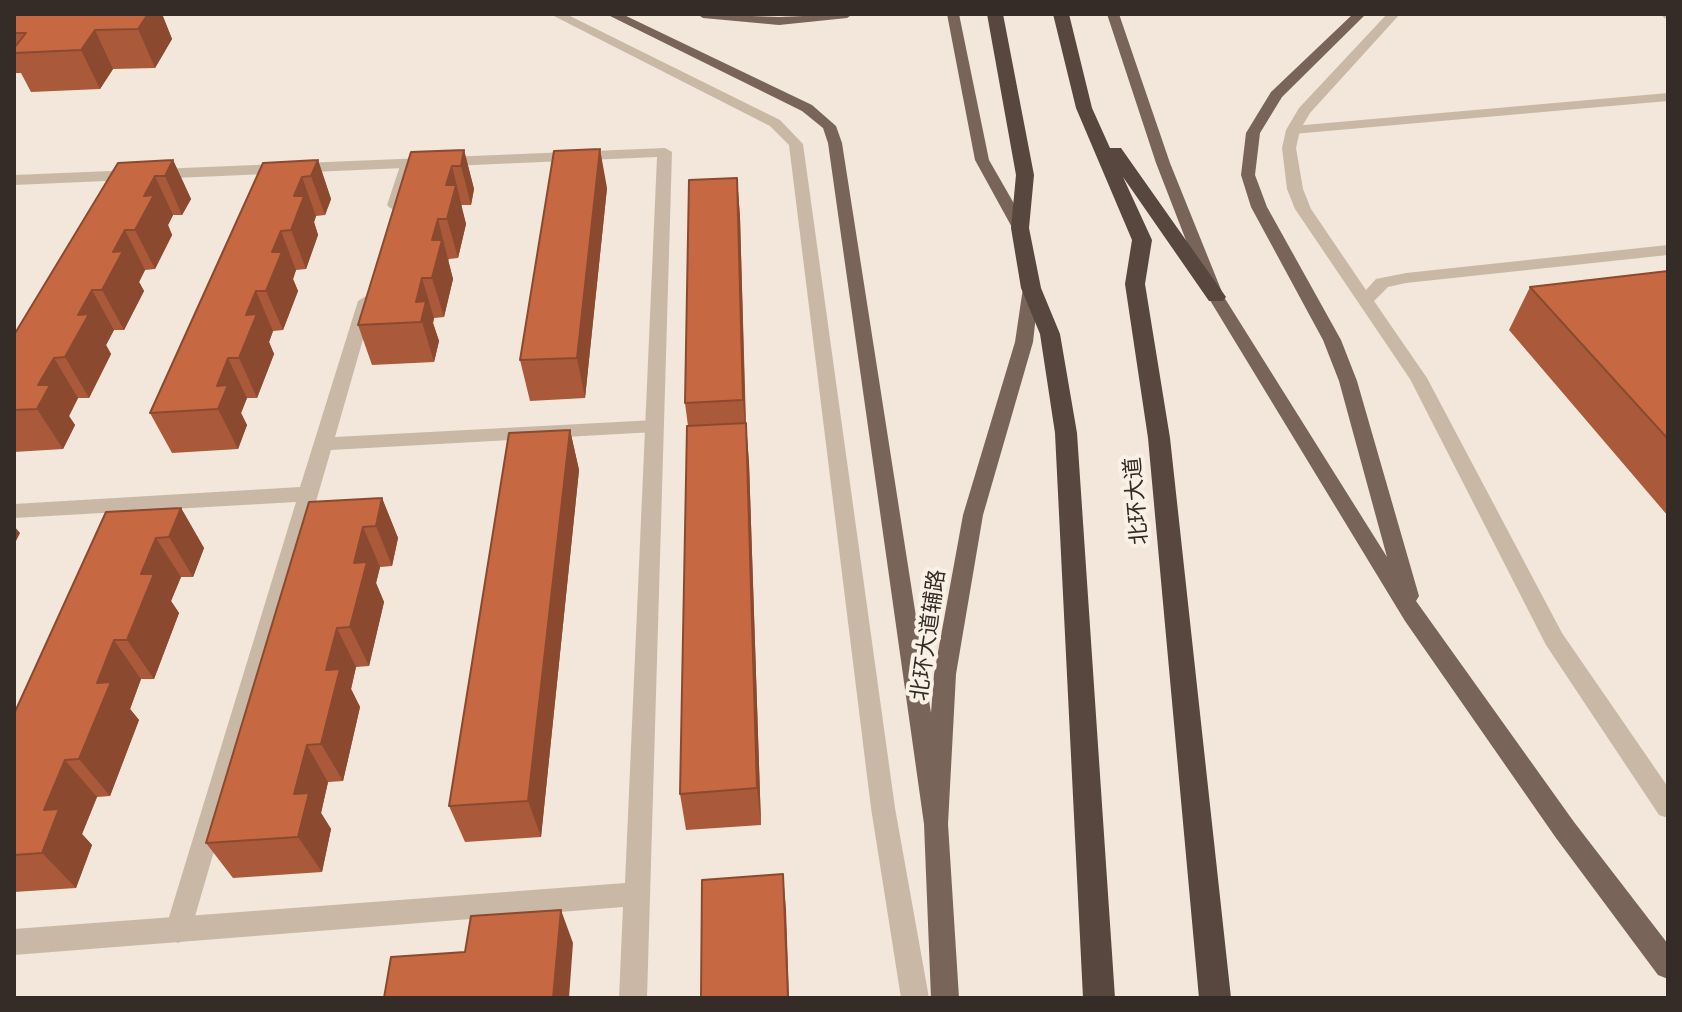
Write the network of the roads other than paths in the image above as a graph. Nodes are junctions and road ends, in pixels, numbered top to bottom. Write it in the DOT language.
graph roads {
  1 [pos="556,14"];
  2 [pos="612,14"];
  3 [pos="703,14"];
  4 [pos="847,14"];
  5 [pos="953,14"];
  6 [pos="995,14"];
  7 [pos="1061,14"];
  8 [pos="1113,14"];
  9 [pos="1360,14"];
  10 [pos="1394,14"];
  11 [pos="1668,97"];
  12 [pos="1084,108"];
  13 [pos="1293,130"];
  14 [pos="408,163"];
  15 [pos="14,180"];
  16 [pos="390,222"];
  17 [pos="1020,228"];
  18 [pos="1668,250"];
  19 [pos="372,281"];
  20 [pos="1031,288"];
  21 [pos="1216,297"];
  22 [pos="1365,301"];
  23 [pos="655,426"];
  24 [pos="324,444"];
  25 [pos="308,494"];
  26 [pos="14,511"];
  27 [pos="1413,615"];
  28 [pos="1668,807"];
  29 [pos="936,824"];
  30 [pos="637,894"];
  31 [pos="178,930"];
  32 [pos="14,942"];
  33 [pos="1668,966"];
  34 [pos="633,998"];
  35 [pos="915,998"];
  36 [pos="945,998"];
  37 [pos="1099,998"];
  38 [pos="1215,998"];
  1 -- 35 [label="street"];
  2 -- 29 [label="main road"];
  3 -- 4 [label="main road"];
  5 -- 17 [label="main road"];
  6 -- 17 [label="highway"];
  7 -- 12 [label="highway, 北环大道"];
  8 -- 21 [label="main road"];
  9 -- 27 [label="main road"];
  10 -- 13 [label="street"];
  11 -- 13 [label="street"];
  12 -- 21 [label="highway"];
  12 -- 38 [label="highway, 北环大道"];
  13 -- 22 [label="street"];
  14 -- 15 [label="street"];
  14 -- 16 [label="street"];
  14 -- 23 [label="street"];
  17 -- 20 [label="highway"];
  18 -- 22 [label="street"];
  19 -- 24 [label="street"];
  20 -- 29 [label="main road, 北环大道辅路"];
  20 -- 37 [label="highway"];
  21 -- 27 [label="main road"];
  22 -- 28 [label="street"];
  23 -- 24 [label="street"];
  23 -- 30 [label="street"];
  24 -- 25 [label="street"];
  25 -- 26 [label="street"];
  25 -- 31 [label="street"];
  27 -- 33 [label="main road"];
  29 -- 36 [label="main road, 北环大道辅路"];
  30 -- 31 [label="street"];
  30 -- 34 [label="street"];
  31 -- 32 [label="street"];
}
